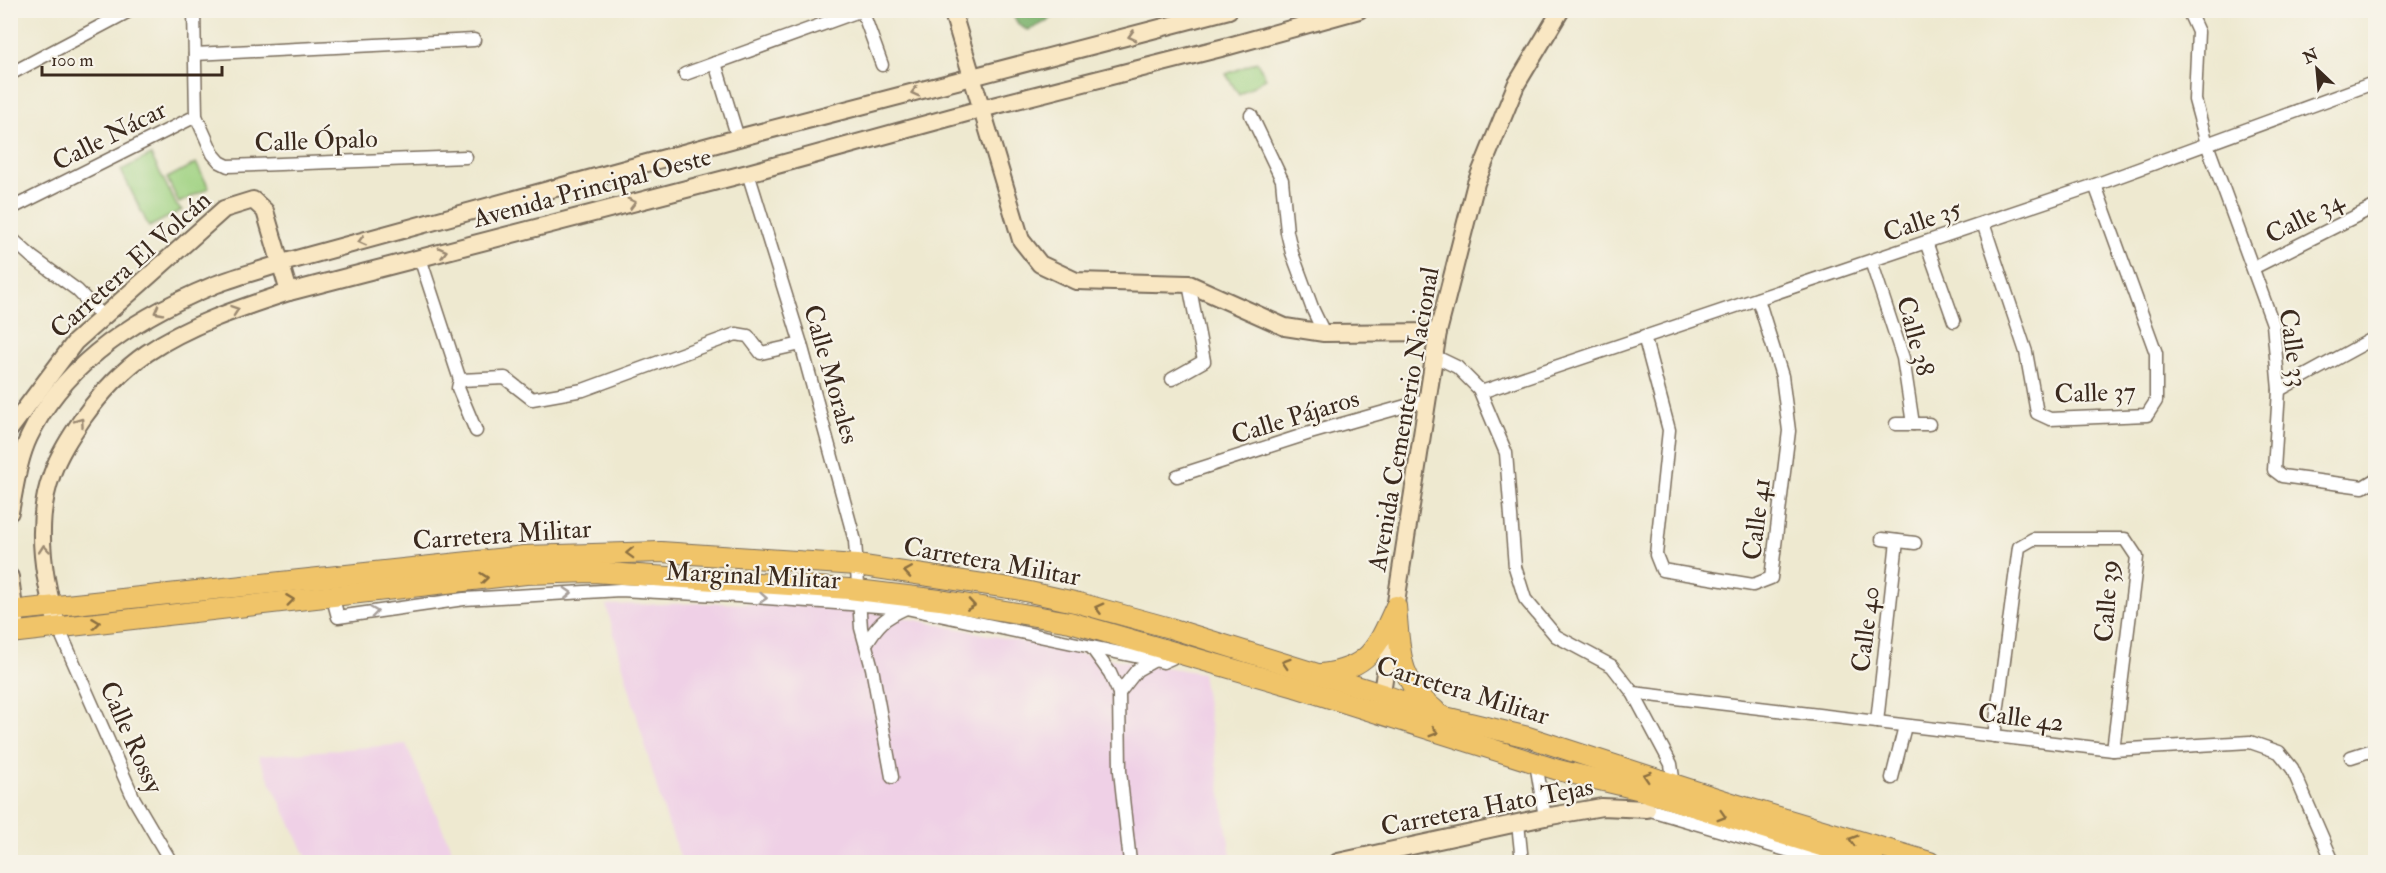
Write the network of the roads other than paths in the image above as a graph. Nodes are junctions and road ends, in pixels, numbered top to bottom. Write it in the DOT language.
graph roads {
  1 [pos="131,10"];
  2 [pos="194,10"];
  3 [pos="862,10"];
  4 [pos="952,10"];
  5 [pos="1229,10"];
  6 [pos="1359,10"];
  7 [pos="2188,10"];
  8 [pos="1559,12"];
  9 [pos="474,40"];
  10 [pos="195,54"];
  11 [pos="715,63"];
  12 [pos="882,64"];
  13 [pos="10,74"];
  14 [pos="685,74"];
  15 [pos="972,78"];
  16 [pos="2376,82"];
  17 [pos="981,108"];
  18 [pos="1251,115"];
  19 [pos="196,116"];
  20 [pos="738,138"];
  21 [pos="2207,144"];
  22 [pos="466,157"];
  23 [pos="748,173"];
  24 [pos="2095,185"];
  25 [pos="2376,206"];
  26 [pos="10,209"];
  27 [pos="1983,223"];
  28 [pos="10,237"];
  29 [pos="1926,242"];
  30 [pos="420,258"];
  31 [pos="1871,261"];
  32 [pos="282,263"];
  33 [pos="2253,268"];
  34 [pos="1189,284"];
  35 [pos="290,292"];
  36 [pos="1758,299"];
  37 [pos="103,317"];
  38 [pos="1954,321"];
  39 [pos="1438,332"];
  40 [pos="1324,333"];
  41 [pos="1644,336"];
  42 [pos="2376,337"];
  43 [pos="801,344"];
  44 [pos="1434,356"];
  45 [pos="1172,379"];
  46 [pos="460,380"];
  47 [pos="2279,390"];
  48 [pos="1481,392"];
  49 [pos="1427,400"];
  50 [pos="1896,424"];
  51 [pos="1913,424"];
  52 [pos="1929,424"];
  53 [pos="10,429"];
  54 [pos="476,431"];
  55 [pos="29,438"];
  56 [pos="10,471"];
  57 [pos="1177,476"];
  58 [pos="2376,478"];
  59 [pos="10,512"];
  60 [pos="1882,539"];
  61 [pos="1897,541"];
  62 [pos="1916,543"];
  63 [pos="857,564"];
  64 [pos="10,577"];
  65 [pos="859,597"];
  66 [pos="1396,606"];
  67 [pos="52,607"];
  68 [pos="906,608"];
  69 [pos="13,611"];
  70 [pos="58,627"];
  71 [pos="14,632"];
  72 [pos="866,644"];
  73 [pos="1092,648"];
  74 [pos="1181,654"];
  75 [pos="1153,661"];
  76 [pos="1320,674"];
  77 [pos="1119,693"];
  78 [pos="1633,693"];
  79 [pos="1382,694"];
  80 [pos="1378,714"];
  81 [pos="1445,717"];
  82 [pos="1877,722"];
  83 [pos="1905,726"];
  84 [pos="1994,736"];
  85 [pos="2376,749"];
  86 [pos="2114,750"];
  87 [pos="2351,757"];
  88 [pos="1536,763"];
  89 [pos="892,777"];
  90 [pos="1892,778"];
  91 [pos="1674,785"];
  92 [pos="1647,809"];
  93 [pos="1545,817"];
  94 [pos="1518,823"];
  95 [pos="171,862"];
  96 [pos="1130,862"];
  97 [pos="1338,862"];
  98 [pos="1522,862"];
  99 [pos="1827,862"];
  100 [pos="1873,862"];
  101 [pos="1929,862"];
  102 [pos="2333,862"];
  1 -- 13 [label="street"];
  2 -- 10 [label="street"];
  3 -- 11 [label="street"];
  3 -- 12 [label="street"];
  4 -- 15 [label="main road"];
  5 -- 15 [label="main road, Avenida Principal Oeste, one-way"];
  6 -- 17 [label="main road, Avenida Principal Oeste"];
  7 -- 21 [label="street, Calle 33"];
  8 -- 39 [label="main road, Avenida Cementerio Nacional"];
  9 -- 10 [label="street"];
  10 -- 19 [label="street"];
  11 -- 14 [label="street"];
  11 -- 20 [label="street"];
  15 -- 17 [label="main road"];
  15 -- 20 [label="main road, Avenida Principal Oeste, one-way"];
  16 -- 21 [label="street, Calle 35"];
  17 -- 23 [label="main road, Avenida Principal Oeste"];
  17 -- 34 [label="main road"];
  18 -- 40 [label="street"];
  19 -- 22 [label="street, Calle Ópalo"];
  19 -- 26 [label="street, Calle Nácar"];
  20 -- 32 [label="main road, Avenida Principal Oeste, one-way"];
  21 -- 24 [label="street, Calle 35"];
  21 -- 33 [label="street, Calle 33"];
  30 -- 23 [label="main road, Avenida Principal Oeste, one-way"];
  23 -- 43 [label="street, Calle Morales"];
  24 -- 27 [label="street, Calle 35"];
  24 -- 27 [label="street, Calle 37"];
  25 -- 33 [label="street, Calle 34"];
  27 -- 29 [label="street, Calle 35"];
  28 -- 37 [label="street"];
  29 -- 31 [label="street, Calle 35"];
  29 -- 38 [label="street"];
  30 -- 35 [label="main road, Avenida Principal Oeste"];
  30 -- 46 [label="street"];
  31 -- 36 [label="street, Calle 35"];
  31 -- 51 [label="street, Calle 38"];
  32 -- 35 [label="main road, Carretera El Volcán"];
  32 -- 37 [label="main road, Carretera El Volcán"];
  32 -- 55 [label="main road, Avenida Principal Oeste, one-way"];
  33 -- 47 [label="street, Calle 33"];
  34 -- 40 [label="main road"];
  34 -- 45 [label="street"];
  67 -- 35 [label="main road, Avenida Principal Oeste, one-way"];
  36 -- 41 [label="street, Calle 35"];
  36 -- 41 [label="street, Calle 41"];
  37 -- 53 [label="main road, Carretera El Volcán"];
  39 -- 40 [label="main road"];
  39 -- 44 [label="main road, Avenida Cementerio Nacional"];
  41 -- 48 [label="street, Calle 35"];
  42 -- 47 [label="street"];
  43 -- 46 [label="street"];
  43 -- 63 [label="street, Calle Morales"];
  44 -- 48 [label="street"];
  44 -- 49 [label="main road, Avenida Cementerio Nacional"];
  46 -- 54 [label="street"];
  47 -- 58 [label="street, Calle 33"];
  48 -- 78 [label="street"];
  49 -- 57 [label="street, Calle Pájaros"];
  49 -- 66 [label="main road, Avenida Cementerio Nacional"];
  50 -- 51 [label="street"];
  51 -- 52 [label="street"];
  55 -- 56 [label="main road"];
  55 -- 59 [label="main road, Avenida Principal Oeste"];
  60 -- 61 [label="street"];
  61 -- 62 [label="street"];
  61 -- 82 [label="street, Calle 40"];
  63 -- 65 [label="street, Calle Morales"];
  63 -- 67 [label="main road, Carretera Militar, one-way"];
  76 -- 63 [label="main road, Carretera Militar, one-way"];
  64 -- 69 [label="main road"];
  65 -- 68 [label="street, Marginal Militar"];
  70 -- 65 [label="main road, Carretera Militar, one-way"];
  65 -- 72 [label="street, Calle Morales"];
  65 -- 74 [label="main road, Carretera Militar, one-way"];
  66 -- 76 [label="main road"];
  66 -- 79 [label="main road, Avenida Cementerio Nacional"];
  66 -- 81 [label="main road"];
  67 -- 69 [label="main road, Carretera Militar"];
  67 -- 70 [label="main road, Avenida Principal Oeste"];
  68 -- 72 [label="street"];
  68 -- 73 [label="street, Marginal Militar"];
  69 -- 71 [label="main road"];
  70 -- 71 [label="main road, Carretera Militar"];
  70 -- 95 [label="street, Calle Rossy"];
  72 -- 89 [label="street, Calle Morales"];
  73 -- 75 [label="street, Marginal Militar"];
  73 -- 77 [label="street"];
  74 -- 75 [label="street, Marginal Militar"];
  74 -- 80 [label="main road, Carretera Militar"];
  75 -- 77 [label="street"];
  76 -- 79 [label="main road, Carretera Militar"];
  77 -- 96 [label="street"];
  78 -- 82 [label="street, Calle 42"];
  78 -- 91 [label="street"];
  79 -- 80 [label="main road, Avenida Cementerio Nacional"];
  79 -- 81 [label="main road, Carretera Militar"];
  80 -- 88 [label="main road, Carretera Militar, one-way"];
  91 -- 81 [label="main road, Carretera Militar, one-way"];
  82 -- 83 [label="street, Calle 42"];
  83 -- 84 [label="street, Calle 42"];
  83 -- 90 [label="street"];
  84 -- 86 [label="street, Calle 42"];
  84 -- 86 [label="street, Calle 39"];
  85 -- 87 [label="street"];
  86 -- 102 [label="street, Calle 42"];
  88 -- 93 [label="street"];
  88 -- 100 [label="main road, Carretera Militar, one-way"];
  101 -- 91 [label="main road, Carretera Militar, one-way"];
  92 -- 93 [label="main road, Carretera Hato Tejas"];
  92 -- 99 [label="street"];
  93 -- 94 [label="main road, Carretera Hato Tejas"];
  94 -- 97 [label="main road, Carretera Hato Tejas"];
  94 -- 98 [label="street"];
}
